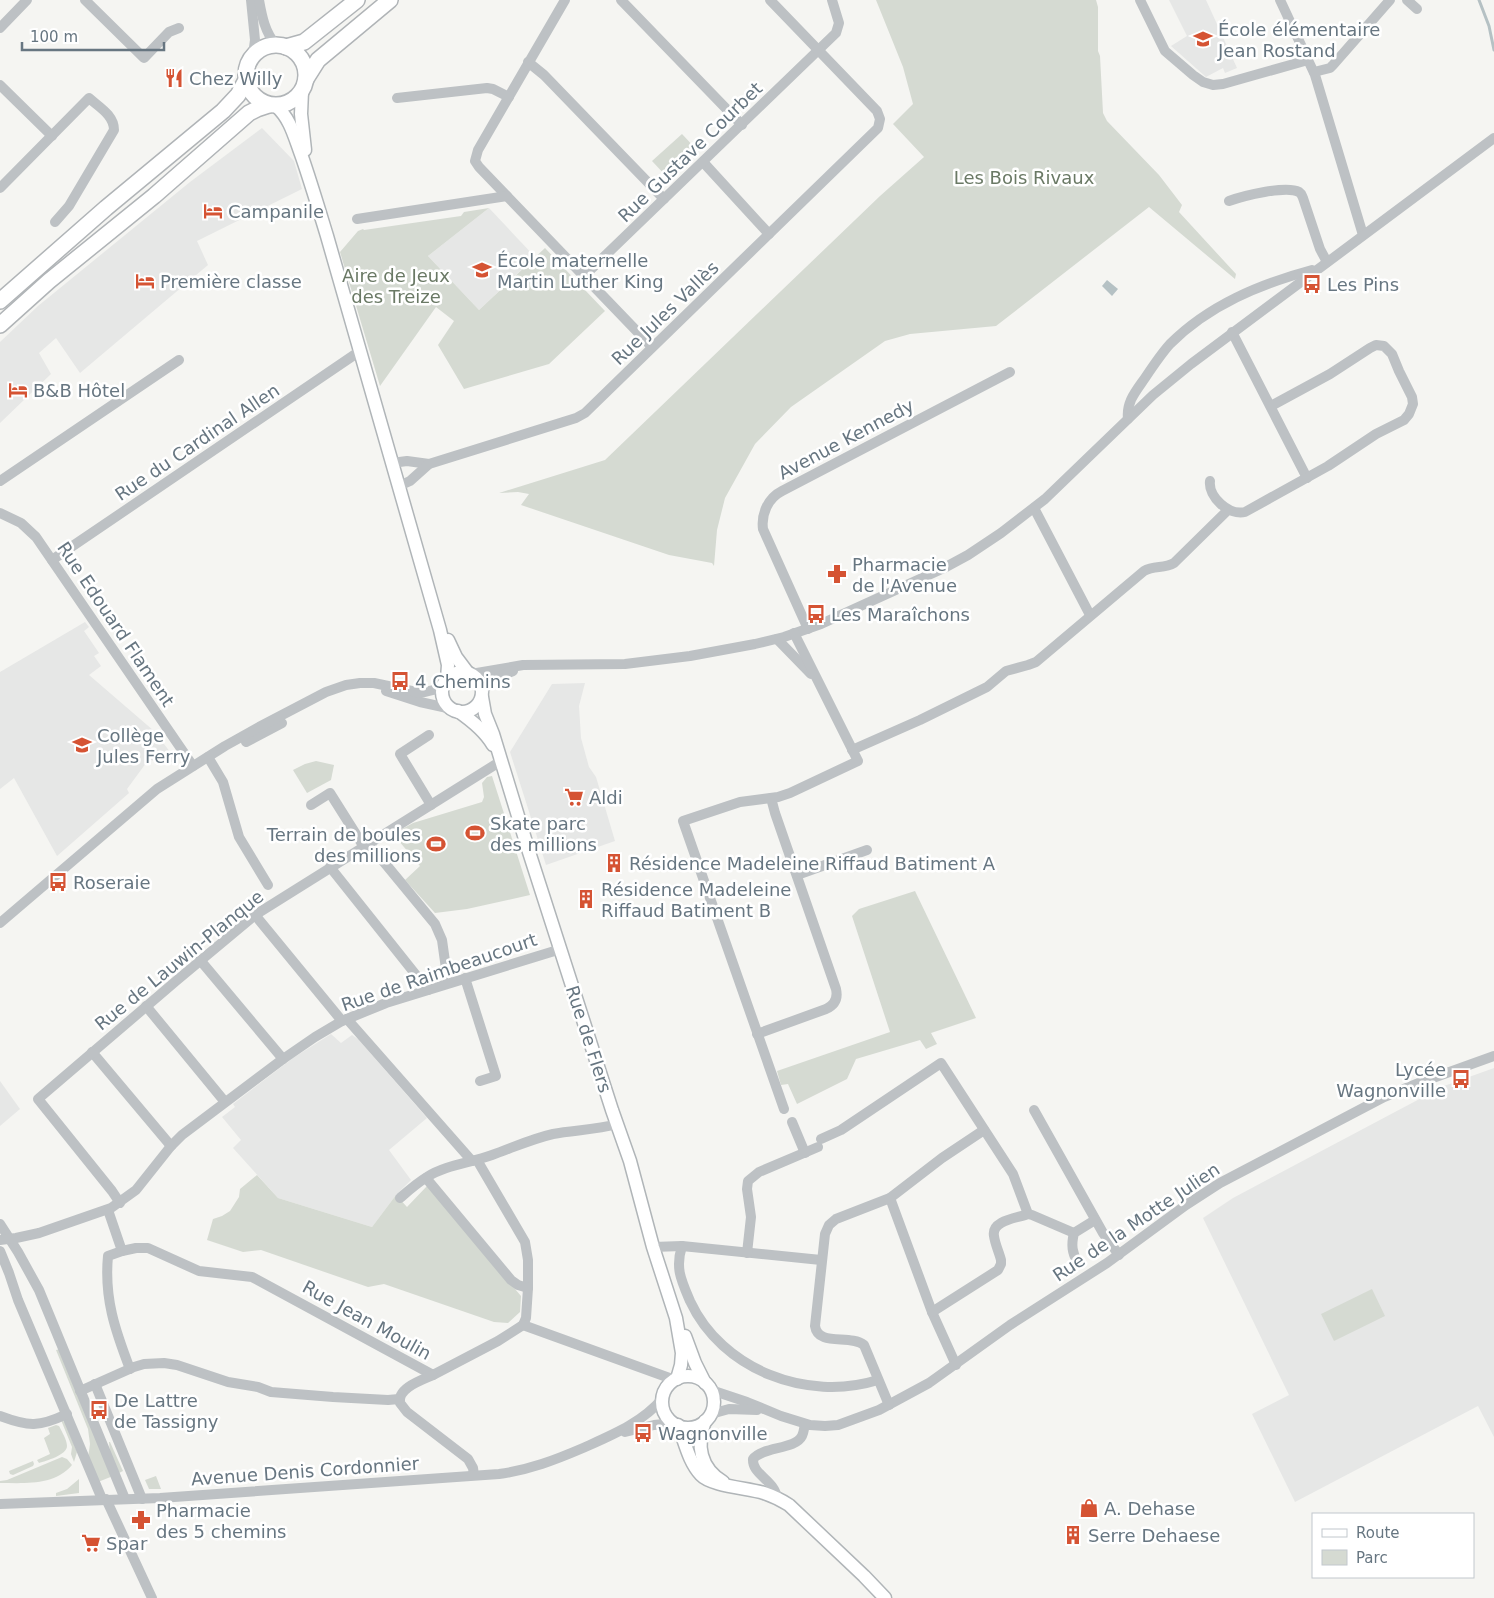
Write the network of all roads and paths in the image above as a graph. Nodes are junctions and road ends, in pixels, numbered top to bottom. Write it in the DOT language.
graph roads {
  1 [pos="27,0"];
  2 [pos="85,0"];
  3 [pos="251,0"];
  4 [pos="258,0"];
  5 [pos="357,0"];
  6 [pos="390,0"];
  7 [pos="564,0"];
  8 [pos="621,0"];
  9 [pos="770,0"];
  10 [pos="832,0"];
  11 [pos="1140,0"];
  12 [pos="1280,0"];
  13 [pos="1390,0"];
  14 [pos="1407,0"];
  15 [pos="1417,9"];
  16 [pos="0,28"];
  17 [pos="179,28"];
  18 [pos="281,46"];
  19 [pos="818,50"];
  20 [pos="253,55"];
  21 [pos="1308,60"];
  22 [pos="528,62"];
  23 [pos="1314,72"];
  24 [pos="246,80"];
  25 [pos="0,85"];
  26 [pos="304,85"];
  27 [pos="508,97"];
  28 [pos="397,98"];
  29 [pos="272,105"];
  30 [pos="742,125"];
  31 [pos="52,136"];
  32 [pos="1494,138"];
  33 [pos="703,162"];
  34 [pos="311,182"];
  35 [pos="0,188"];
  36 [pos="507,196"];
  37 [pos="664,199"];
  38 [pos="1229,201"];
  39 [pos="357,219"];
  40 [pos="55,222"];
  41 [pos="770,234"];
  42 [pos="1363,236"];
  43 [pos="1327,262"];
  44 [pos="1318,269"];
  45 [pos="584,276"];
  46 [pos="0,301"];
  47 [pos="0,325"];
  48 [pos="1232,332"];
  49 [pos="652,347"];
  50 [pos="360,351"];
  51 [pos="179,360"];
  52 [pos="1010,372"];
  53 [pos="1271,406"];
  54 [pos="1128,419"];
  55 [pos="392,462"];
  56 [pos="429,464"];
  57 [pos="1307,478"];
  58 [pos="0,481"];
  59 [pos="1210,481"];
  60 [pos="399,486"];
  61 [pos="1034,508"];
  62 [pos="1228,510"];
  63 [pos="0,513"];
  64 [pos="52,560"];
  65 [pos="431,598"];
  66 [pos="1090,615"];
  67 [pos="808,629"];
  68 [pos="794,634"];
  69 [pos="777,639"];
  70 [pos="546,665"];
  71 [pos="469,673"];
  72 [pos="817,681"];
  73 [pos="446,682"];
  74 [pos="482,694"];
  75 [pos="455,710"];
  76 [pos="429,735"];
  77 [pos="852,750"];
  78 [pos="208,757"];
  79 [pos="501,761"];
  80 [pos="194,766"];
  81 [pos="771,798"];
  82 [pos="312,805"];
  83 [pos="431,805"];
  84 [pos="366,845"];
  85 [pos="867,850"];
  86 [pos="330,867"];
  87 [pos="797,875"];
  88 [pos="268,884"];
  89 [pos="255,915"];
  90 [pos="0,923"];
  91 [pos="561,949"];
  92 [pos="200,960"];
  93 [pos="465,978"];
  94 [pos="448,983"];
  95 [pos="428,990"];
  96 [pos="146,1006"];
  97 [pos="345,1020"];
  98 [pos="757,1034"];
  99 [pos="92,1052"];
  100 [pos="1494,1056"];
  101 [pos="283,1059"];
  102 [pos="480,1081"];
  103 [pos="225,1102"];
  104 [pos="784,1109"];
  105 [pos="1034,1110"];
  106 [pos="792,1122"];
  107 [pos="617,1124"];
  108 [pos="984,1130"];
  109 [pos="171,1146"];
  110 [pos="805,1153"];
  111 [pos="474,1160"];
  112 [pos="426,1178"];
  113 [pos="400,1198"];
  114 [pos="890,1198"];
  115 [pos="120,1203"];
  116 [pos="108,1210"];
  117 [pos="1028,1214"];
  118 [pos="1095,1220"];
  119 [pos="0,1224"];
  120 [pos="1074,1232"];
  121 [pos="39,1233"];
  122 [pos="5,1240"];
  123 [pos="682,1246"];
  124 [pos="653,1247"];
  125 [pos="16,1249"];
  126 [pos="122,1251"];
  127 [pos="1,1253"];
  128 [pos="747,1253"];
  129 [pos="1119,1255"];
  130 [pos="821,1260"];
  131 [pos="1078,1263"];
  132 [pos="528,1288"];
  133 [pos="932,1312"];
  134 [pos="676,1318"];
  135 [pos="523,1325"];
  136 [pos="956,1365"];
  137 [pos="130,1369"];
  138 [pos="433,1375"];
  139 [pos="676,1379"];
  140 [pos="878,1380"];
  141 [pos="95,1384"];
  142 [pos="708,1386"];
  143 [pos="80,1391"];
  144 [pos="663,1398"];
  145 [pos="399,1399"];
  146 [pos="889,1405"];
  147 [pos="768,1412"];
  148 [pos="67,1414"];
  149 [pos="0,1416"];
  150 [pos="708,1418"];
  151 [pos="676,1424"];
  152 [pos="805,1424"];
  153 [pos="605,1438"];
  154 [pos="474,1475"];
  155 [pos="727,1484"];
  156 [pos="777,1498"];
  157 [pos="104,1499"];
  158 [pos="125,1499"];
  159 [pos="142,1499"];
  160 [pos="0,1504"];
  161 [pos="152,1598"];
  162 [pos="885,1598"];
  1 -- 16 [label="street"];
  2 -- 17 [label="street"];
  3 -- 20 [label="street"];
  4 -- 18 [label="street"];
  5 -- 18 [label="highway"];
  6 -- 26 [label="highway"];
  7 -- 22 [label="street"];
  8 -- 30 [label="street"];
  9 -- 19 [label="street"];
  10 -- 19 [label="street, Rue Gustave Courbet"];
  11 -- 21 [label="street"];
  12 -- 21 [label="street"];
  13 -- 23 [label="street"];
  14 -- 15 [label="street"];
  18 -- 20 [label="highway"];
  18 -- 26 [label="highway"];
  19 -- 30 [label="street, Rue Gustave Courbet"];
  19 -- 41 [label="street, Rue Jules Vallès"];
  20 -- 24 [label="highway"];
  21 -- 23 [label="street"];
  22 -- 27 [label="street"];
  22 -- 37 [label="street"];
  23 -- 42 [label="street"];
  24 -- 29 [label="highway"];
  24 -- 46 [label="highway"];
  25 -- 31 [label="street"];
  26 -- 29 [label="highway"];
  26 -- 34 [label="main road"];
  27 -- 28 [label="street"];
  27 -- 36 [label="street"];
  29 -- 34 [label="main road"];
  29 -- 47 [label="highway"];
  30 -- 33 [label="street, Rue Gustave Courbet"];
  31 -- 35 [label="street"];
  31 -- 40 [label="street"];
  32 -- 42 [label="street"];
  33 -- 37 [label="street, Rue Gustave Courbet"];
  33 -- 41 [label="street"];
  34 -- 50 [label="main road"];
  36 -- 39 [label="street"];
  36 -- 45 [label="street"];
  37 -- 45 [label="street, Rue Gustave Courbet"];
  38 -- 43 [label="street"];
  41 -- 49 [label="street, Rue Jules Vallès"];
  42 -- 43 [label="street"];
  43 -- 44 [label="street"];
  44 -- 48 [label="street"];
  44 -- 54 [label="street"];
  45 -- 49 [label="street"];
  48 -- 53 [label="street"];
  48 -- 54 [label="street"];
  49 -- 56 [label="street, Rue Jules Vallès"];
  50 -- 55 [label="main road"];
  50 -- 64 [label="street, Rue du Cardinal Allen"];
  51 -- 58 [label="street"];
  52 -- 67 [label="street, Avenue Kennedy"];
  53 -- 57 [label="street"];
  53 -- 57 [label="street"];
  54 -- 61 [label="street"];
  55 -- 56 [label="street, Rue Jules Vallès"];
  55 -- 60 [label="main road"];
  56 -- 60 [label="street, Rue Jules Vallès"];
  57 -- 62 [label="street"];
  59 -- 62 [label="street"];
  60 -- 65 [label="main road"];
  61 -- 66 [label="street"];
  61 -- 67 [label="street"];
  62 -- 66 [label="street"];
  63 -- 64 [label="street, Rue Edouard Flament"];
  64 -- 80 [label="street, Rue Edouard Flament"];
  65 -- 71 [label="main road"];
  65 -- 73 [label="main road"];
  66 -- 77 [label="street"];
  67 -- 68 [label="street"];
  68 -- 69 [label="street"];
  68 -- 72 [label="street"];
  69 -- 70 [label="street"];
  69 -- 72 [label="street"];
  70 -- 71 [label="street"];
  70 -- 74 [label="street"];
  71 -- 73 [label="main road"];
  71 -- 74 [label="main road"];
  72 -- 77 [label="street"];
  73 -- 75 [label="main road"];
  73 -- 78 [label="street"];
  74 -- 75 [label="main road"];
  74 -- 79 [label="main road, Rue de Flers"];
  75 -- 78 [label="street"];
  75 -- 79 [label="main road, Rue de Flers"];
  76 -- 83 [label="street"];
  77 -- 81 [label="street"];
  78 -- 80 [label="street"];
  78 -- 88 [label="street"];
  79 -- 83 [label="street, Rue de Lauwin-Planque"];
  79 -- 91 [label="main road, Rue de Flers"];
  80 -- 90 [label="street"];
  81 -- 87 [label="street"];
  81 -- 98 [label="street"];
  82 -- 84 [label="street"];
  83 -- 84 [label="street, Rue de Lauwin-Planque"];
  84 -- 86 [label="street, Rue de Lauwin-Planque"];
  84 -- 94 [label="street"];
  85 -- 87 [label="street"];
  86 -- 89 [label="street, Rue de Lauwin-Planque"];
  86 -- 95 [label="street"];
  87 -- 98 [label="street"];
  89 -- 92 [label="street, Rue de Lauwin-Planque"];
  89 -- 97 [label="street"];
  91 -- 93 [label="street, Rue de Raimbeaucourt"];
  91 -- 107 [label="main road, Rue de Flers"];
  92 -- 96 [label="street, Rue de Lauwin-Planque"];
  92 -- 101 [label="street"];
  93 -- 94 [label="street, Rue de Raimbeaucourt"];
  93 -- 102 [label="street"];
  94 -- 95 [label="street, Rue de Raimbeaucourt"];
  95 -- 97 [label="street, Rue de Raimbeaucourt"];
  96 -- 99 [label="street, Rue de Lauwin-Planque"];
  96 -- 103 [label="street"];
  97 -- 101 [label="street, Rue de Raimbeaucourt"];
  97 -- 111 [label="street"];
  98 -- 104 [label="street"];
  99 -- 109 [label="street"];
  99 -- 115 [label="street, Rue de Lauwin-Planque"];
  100 -- 129 [label="street, Rue de la Motte Julien"];
  101 -- 103 [label="street, Rue de Raimbeaucourt"];
  103 -- 109 [label="street, Rue de Raimbeaucourt"];
  105 -- 118 [label="street"];
  106 -- 110 [label="street"];
  107 -- 111 [label="street"];
  107 -- 124 [label="main road, Rue de Flers"];
  108 -- 110 [label="street"];
  108 -- 114 [label="street"];
  108 -- 117 [label="street"];
  109 -- 115 [label="street, Rue de Raimbeaucourt"];
  110 -- 128 [label="street"];
  111 -- 112 [label="street"];
  111 -- 132 [label="street"];
  112 -- 113 [label="street"];
  112 -- 132 [label="street"];
  114 -- 130 [label="street"];
  114 -- 133 [label="street"];
  115 -- 116 [label="street, Rue de Raimbeaucourt"];
  116 -- 121 [label="street, Rue de Raimbeaucourt"];
  116 -- 126 [label="street"];
  117 -- 120 [label="street"];
  117 -- 133 [label="street"];
  118 -- 120 [label="street"];
  118 -- 129 [label="street"];
  119 -- 122 [label="street"];
  120 -- 131 [label="street"];
  121 -- 122 [label="street, Rue de Raimbeaucourt"];
  121 -- 125 [label="street, Rue de Raimbeaucourt"];
  122 -- 125 [label="street"];
  123 -- 124 [label="street"];
  123 -- 128 [label="street"];
  123 -- 140 [label="street"];
  124 -- 134 [label="main road, Rue de Flers"];
  125 -- 127 [label="street, Rue de Raimbeaucourt"];
  125 -- 143 [label="street"];
  126 -- 137 [label="street"];
  126 -- 138 [label="street, Rue Jean Moulin"];
  127 -- 148 [label="street"];
  128 -- 130 [label="street"];
  129 -- 136 [label="street, Rue de la Motte Julien"];
  130 -- 140 [label="street"];
  132 -- 135 [label="street"];
  133 -- 136 [label="street"];
  134 -- 139 [label="main road, Rue de Flers"];
  134 -- 142 [label="main road, Rue de Flers"];
  135 -- 138 [label="street, Rue Jean Moulin"];
  135 -- 139 [label="street"];
  136 -- 146 [label="street, Rue de la Motte Julien"];
  137 -- 141 [label="street"];
  137 -- 145 [label="street"];
  138 -- 145 [label="street"];
  139 -- 142 [label="main road"];
  139 -- 144 [label="main road"];
  140 -- 146 [label="street"];
  141 -- 143 [label="street"];
  141 -- 159 [label="street"];
  142 -- 147 [label="street, Rue de la Motte Julien"];
  142 -- 150 [label="main road"];
  143 -- 158 [label="street"];
  144 -- 151 [label="main road"];
  144 -- 153 [label="street, Avenue Denis Cordonnier"];
  145 -- 154 [label="street"];
  146 -- 152 [label="street, Rue de la Motte Julien"];
  147 -- 150 [label="street, Rue de la Motte Julien"];
  147 -- 152 [label="street, Rue de la Motte Julien"];
  148 -- 149 [label="street"];
  148 -- 157 [label="street"];
  150 -- 151 [label="main road"];
  150 -- 155 [label="main road"];
  151 -- 153 [label="street, Avenue Denis Cordonnier"];
  151 -- 155 [label="main road"];
  152 -- 156 [label="street"];
  153 -- 154 [label="street, Avenue Denis Cordonnier"];
  154 -- 159 [label="street, Avenue Denis Cordonnier"];
  155 -- 156 [label="main road"];
  156 -- 162 [label="main road"];
  157 -- 158 [label="street, Avenue Denis Cordonnier"];
  157 -- 160 [label="street, Avenue Denis Cordonnier"];
  157 -- 161 [label="street"];
  158 -- 159 [label="street, Avenue Denis Cordonnier"];
}
